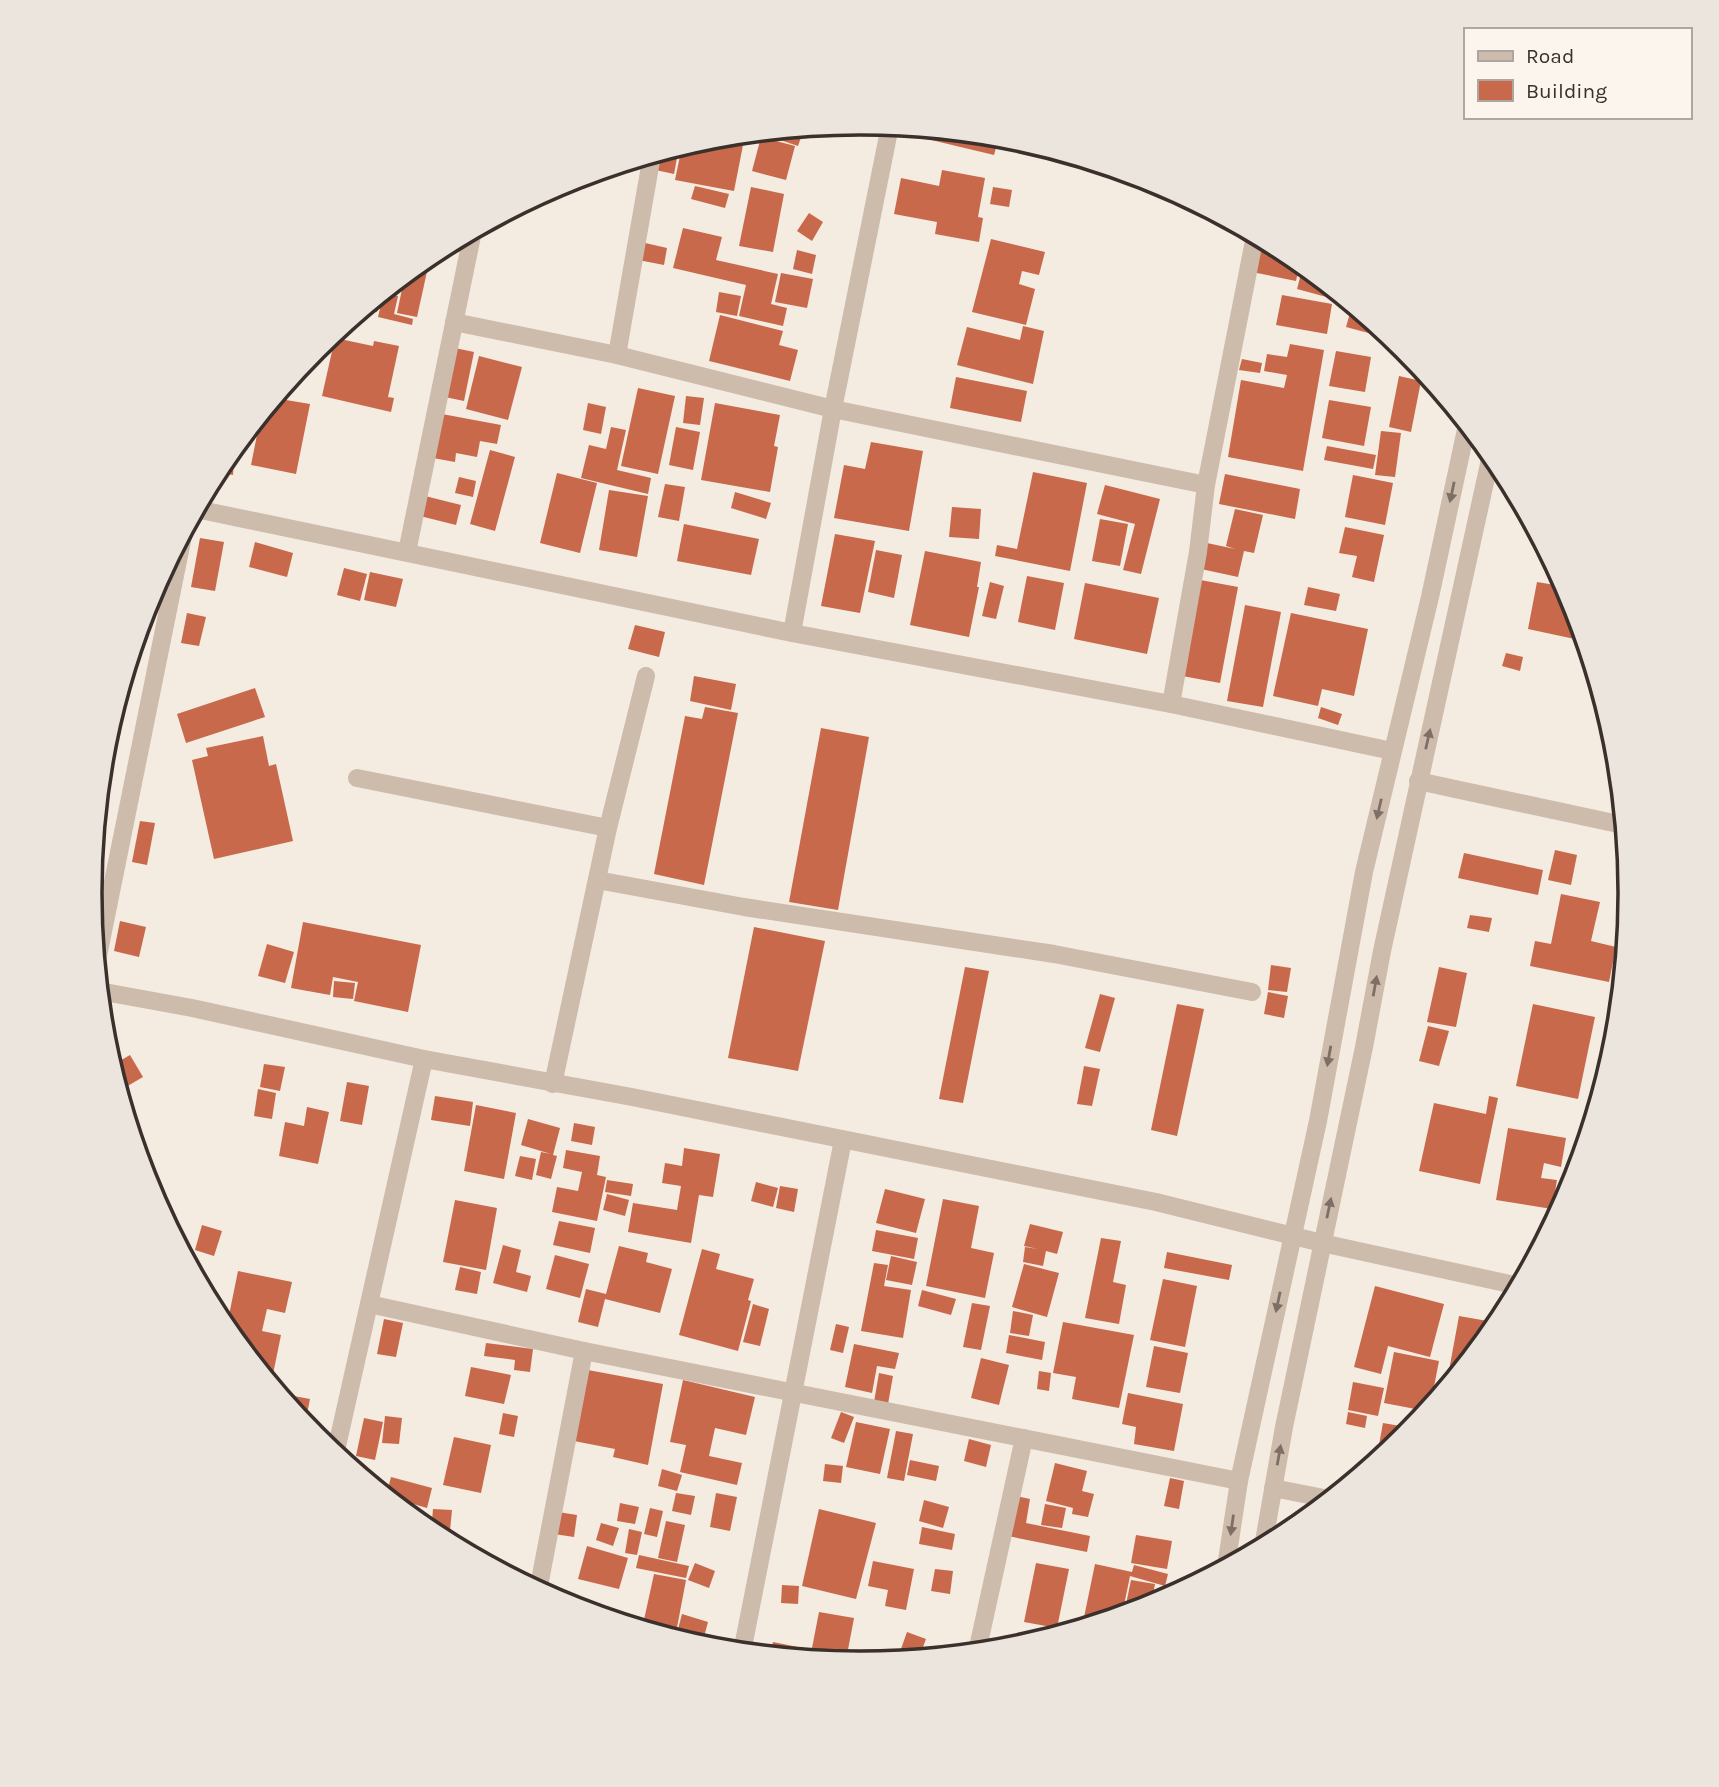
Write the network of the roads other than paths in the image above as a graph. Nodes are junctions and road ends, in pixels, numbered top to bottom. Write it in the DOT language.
graph roads {
  1 [pos="888,136"];
  2 [pos="650,165"];
  3 [pos="470,243"];
  4 [pos="1253,246"];
  5 [pos="454,322"];
  6 [pos="617,355"];
  7 [pos="832,409"];
  8 [pos="1464,437"];
  9 [pos="1488,469"];
  10 [pos="1206,485"];
  11 [pos="205,511"];
  12 [pos="407,552"];
  13 [pos="177,564"];
  14 [pos="792,633"];
  15 [pos="646,676"];
  16 [pos="1171,704"];
  17 [pos="1392,751"];
  18 [pos="357,778"];
  19 [pos="1418,780"];
  20 [pos="1614,823"];
  21 [pos="608,828"];
  22 [pos="597,880"];
  23 [pos="103,932"];
  24 [pos="1252,992"];
  25 [pos="108,993"];
  26 [pos="424,1059"];
  27 [pos="553,1084"];
  28 [pos="843,1140"];
  29 [pos="1292,1235"];
  30 [pos="1322,1243"];
  31 [pos="1509,1284"];
  32 [pos="369,1304"];
  33 [pos="584,1351"];
  34 [pos="793,1391"];
  35 [pos="1024,1438"];
  36 [pos="338,1442"];
  37 [pos="1239,1481"];
  38 [pos="1273,1488"];
  39 [pos="1318,1497"];
  40 [pos="1266,1533"];
  41 [pos="1228,1555"];
  42 [pos="540,1580"];
  43 [pos="743,1642"];
  44 [pos="979,1642"];
  1 -- 7 [label="street"];
  2 -- 6 [label="street"];
  3 -- 5 [label="street"];
  4 -- 10 [label="street"];
  5 -- 6 [label="street"];
  5 -- 12 [label="street"];
  6 -- 7 [label="street"];
  7 -- 10 [label="street"];
  7 -- 14 [label="street"];
  8 -- 17 [label="street, one-way"];
  19 -- 9 [label="street, one-way"];
  10 -- 16 [label="street"];
  11 -- 12 [label="street"];
  12 -- 14 [label="street"];
  13 -- 23 [label="street"];
  14 -- 16 [label="street"];
  15 -- 21 [label="street"];
  16 -- 17 [label="street"];
  17 -- 29 [label="street, one-way"];
  18 -- 21 [label="street"];
  19 -- 20 [label="street"];
  30 -- 19 [label="street, one-way"];
  21 -- 22 [label="street"];
  22 -- 24 [label="street"];
  22 -- 27 [label="street"];
  25 -- 26 [label="street"];
  26 -- 27 [label="street"];
  26 -- 32 [label="street"];
  27 -- 28 [label="street"];
  28 -- 29 [label="street"];
  28 -- 34 [label="street"];
  29 -- 30 [label="street"];
  29 -- 37 [label="street, one-way"];
  30 -- 31 [label="street"];
  38 -- 30 [label="street, one-way"];
  32 -- 33 [label="street"];
  32 -- 36 [label="street"];
  33 -- 34 [label="street"];
  33 -- 42 [label="street"];
  34 -- 35 [label="street"];
  34 -- 43 [label="street"];
  35 -- 37 [label="street"];
  35 -- 44 [label="street"];
  37 -- 41 [label="street, one-way"];
  38 -- 39 [label="street"];
  38 -- 40 [label="street"];
}
